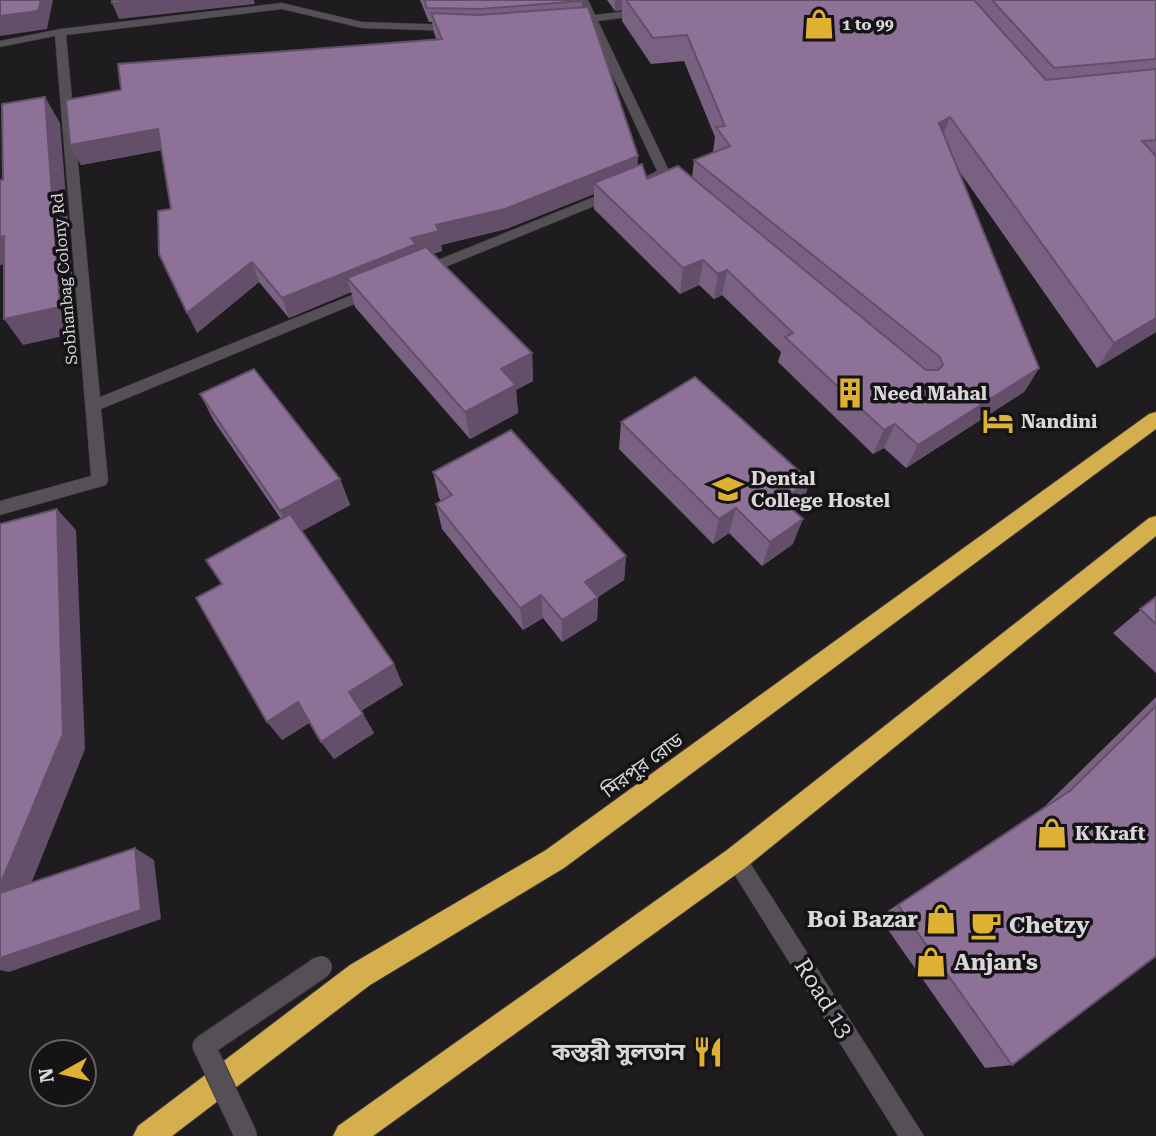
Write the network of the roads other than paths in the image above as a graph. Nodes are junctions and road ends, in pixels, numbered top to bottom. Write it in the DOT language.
graph roads {
  1 [pos="583,0"];
  2 [pos="658,10"];
  3 [pos="594,20"];
  4 [pos="568,22"];
  5 [pos="467,28"];
  6 [pos="60,32"];
  7 [pos="0,44"];
  8 [pos="410,276"];
  9 [pos="385,287"];
  10 [pos="93,406"];
  11 [pos="1156,419"];
  12 [pos="0,508"];
  13 [pos="1156,524"];
  14 [pos="736,859"];
  15 [pos="321,967"];
  16 [pos="148,1136"];
  17 [pos="246,1136"];
  18 [pos="348,1136"];
  19 [pos="912,1136"];
  1 -- 3 [label="street"];
  2 -- 3 [label="street"];
  3 -- 4 [label="street"];
  3 -- 8 [label="street"];
  5 -- 6 [label="street"];
  6 -- 7 [label="street"];
  6 -- 10 [label="street, Sobhanbag Colony Rd"];
  9 -- 10 [label="street"];
  10 -- 12 [label="street, Sobhanbag Colony Rd"];
  11 -- 16 [label="highway, মিরপুর রোড"];
  13 -- 14 [label="highway"];
  14 -- 18 [label="highway"];
  14 -- 19 [label="street, Road 13"];
  15 -- 17 [label="street, bridge"];
}
